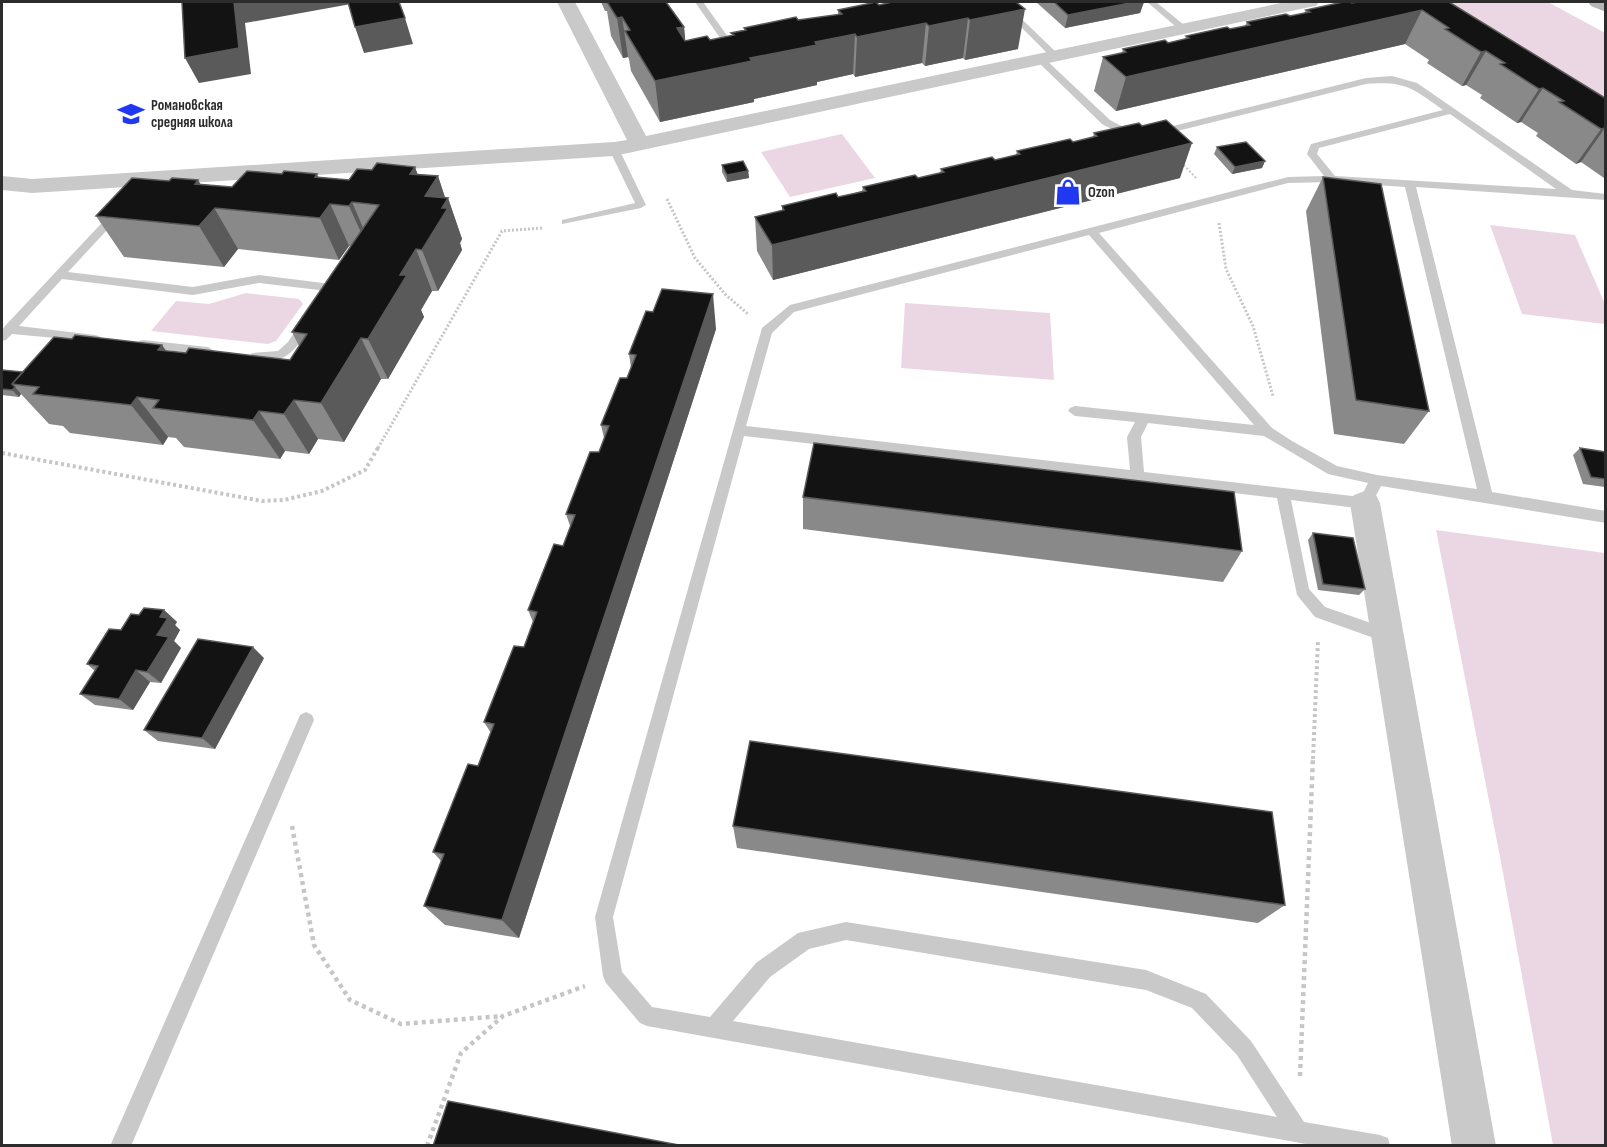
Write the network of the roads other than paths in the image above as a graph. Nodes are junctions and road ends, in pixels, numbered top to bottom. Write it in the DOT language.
graph roads {
  1 [pos="566,2"];
  2 [pos="699,2"];
  3 [pos="1000,2"];
  4 [pos="1151,2"];
  5 [pos="1310,2"];
  6 [pos="1598,2"];
  7 [pos="1605,6"];
  8 [pos="1184,28"];
  9 [pos="756,43"];
  10 [pos="1047,57"];
  11 [pos="1451,111"];
  12 [pos="640,145"];
  13 [pos="614,149"];
  14 [pos="150,178"];
  15 [pos="1332,179"];
  16 [pos="2,183"];
  17 [pos="1410,183"];
  18 [pos="1569,193"];
  19 [pos="1605,197"];
  20 [pos="566,222"];
  21 [pos="1092,232"];
  22 [pos="59,275"];
  23 [pos="5,333"];
  24 [pos="112,340"];
  25 [pos="135,343"];
  26 [pos="216,352"];
  27 [pos="239,355"];
  28 [pos="1075,411"];
  29 [pos="1144,418"];
  30 [pos="738,430"];
  31 [pos="1268,431"];
  32 [pos="1137,476"];
  33 [pos="1371,492"];
  34 [pos="1283,493"];
  35 [pos="1486,496"];
  36 [pos="1605,517"];
  37 [pos="1388,636"];
  38 [pos="306,720"];
  39 [pos="714,1028"];
  40 [pos="1298,1131"];
  41 [pos="120,1146"];
  42 [pos="1380,1146"];
  43 [pos="1474,1146"];
  1 -- 12 [label="street"];
  2 -- 9 [label="lane"];
  3 -- 10 [label="lane"];
  4 -- 8 [label="lane"];
  5 -- 8 [label="street"];
  6 -- 7 [label="main road"];
  8 -- 10 [label="street"];
  10 -- 11 [label="lane"];
  10 -- 12 [label="street"];
  11 -- 15 [label="lane"];
  11 -- 18 [label="lane"];
  12 -- 13 [label="street"];
  13 -- 14 [label="street"];
  13 -- 20 [label="lane"];
  14 -- 16 [label="street"];
  14 -- 22 [label="lane"];
  15 -- 17 [label="lane"];
  15 -- 21 [label="lane"];
  17 -- 18 [label="lane"];
  17 -- 35 [label="lane"];
  18 -- 19 [label="lane"];
  21 -- 30 [label="lane"];
  21 -- 31 [label="lane"];
  22 -- 23 [label="lane"];
  22 -- 27 [label="lane"];
  23 -- 24 [label="lane"];
  25 -- 26 [label="lane"];
  28 -- 29 [label="lane"];
  29 -- 31 [label="lane"];
  29 -- 32 [label="lane"];
  30 -- 32 [label="lane"];
  30 -- 39 [label="lane"];
  31 -- 33 [label="lane"];
  32 -- 34 [label="lane"];
  33 -- 34 [label="lane"];
  33 -- 35 [label="lane"];
  33 -- 37 [label="street"];
  34 -- 37 [label="lane"];
  35 -- 36 [label="lane"];
  37 -- 43 [label="street"];
  38 -- 41 [label="lane"];
  39 -- 40 [label="lane"];
  39 -- 40 [label="lane"];
  40 -- 42 [label="lane"];
}
